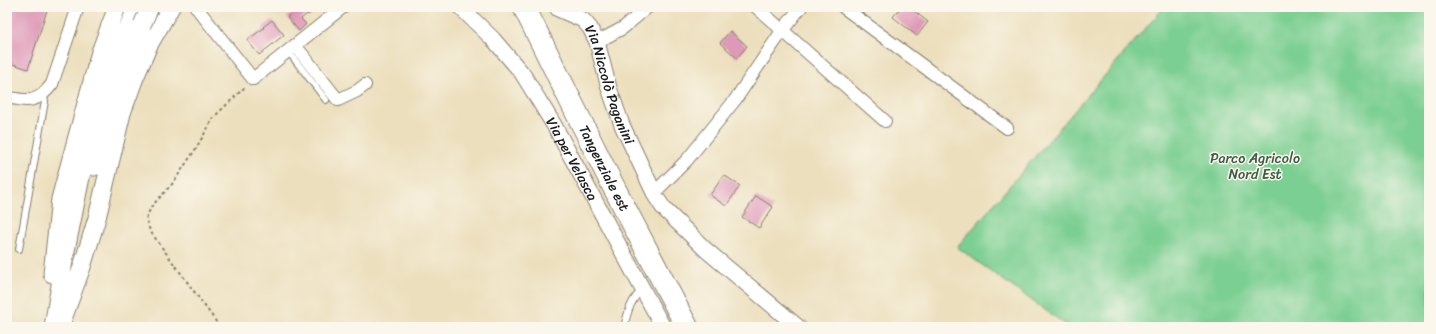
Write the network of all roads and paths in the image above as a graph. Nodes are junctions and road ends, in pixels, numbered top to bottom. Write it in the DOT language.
graph roads {
  1 [pos="78,7"];
  2 [pos="117,7"];
  3 [pos="149,7"];
  4 [pos="165,7"];
  5 [pos="171,7"];
  6 [pos="196,7"];
  7 [pos="343,7"];
  8 [pos="460,7"];
  9 [pos="524,7"];
  10 [pos="648,7"];
  11 [pos="756,7"];
  12 [pos="801,7"];
  13 [pos="843,7"];
  14 [pos="549,8"];
  15 [pos="137,16"];
  16 [pos="782,31"];
  17 [pos="597,42"];
  18 [pos="292,48"];
  19 [pos="253,79"];
  20 [pos="365,85"];
  21 [pos="43,94"];
  22 [pos="7,97"];
  23 [pos="326,100"];
  24 [pos="885,121"];
  25 [pos="1007,128"];
  26 [pos="655,191"];
  27 [pos="18,249"];
  28 [pos="643,290"];
  29 [pos="49,327"];
  30 [pos="54,327"];
  31 [pos="60,327"];
  32 [pos="220,327"];
  33 [pos="624,327"];
  34 [pos="663,327"];
  35 [pos="687,327"];
  36 [pos="704,327"];
  37 [pos="798,327"];
  1 -- 21 [label="street"];
  2 -- 29 [label="main road"];
  3 -- 4 [label="street"];
  3 -- 15 [label="main road, bridge"];
  5 -- 31 [label="main road"];
  6 -- 19 [label="street"];
  7 -- 18 [label="street"];
  8 -- 28 [label="street, Via per Velasca"];
  9 -- 35 [label="highway, Tangenziale est"];
  10 -- 17 [label="street"];
  11 -- 16 [label="street"];
  12 -- 16 [label="street"];
  13 -- 25 [label="street"];
  14 -- 17 [label="street, Via Niccolò Paganini"];
  14 -- 36 [label="highway, Tangenziale est"];
  15 -- 30 [label="main road"];
  16 -- 24 [label="street"];
  16 -- 26 [label="street"];
  17 -- 26 [label="street, Via Niccolò Paganini"];
  18 -- 19 [label="street"];
  18 -- 20 [label="street"];
  18 -- 23 [label="lane"];
  19 -- 32 [label="path"];
  21 -- 22 [label="street"];
  21 -- 27 [label="lane"];
  26 -- 37 [label="street, Via Niccolò Paganini"];
  28 -- 33 [label="lane"];
  28 -- 34 [label="street, Via per Velasca"];
}
